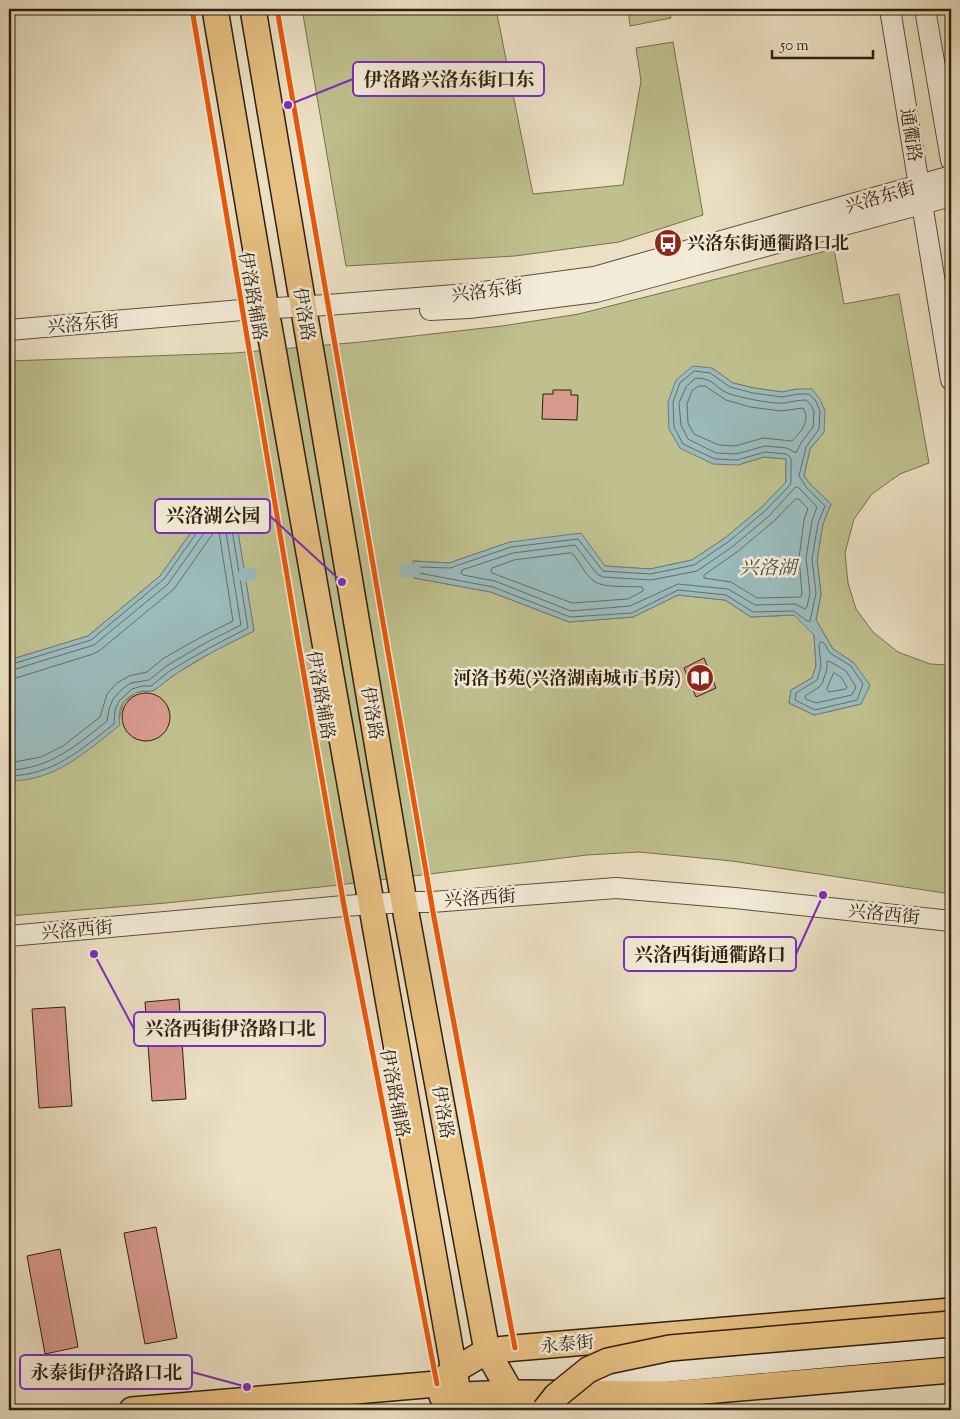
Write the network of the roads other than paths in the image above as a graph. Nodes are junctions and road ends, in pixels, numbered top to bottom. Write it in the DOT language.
graph roads {
  1 [pos="216,9"];
  2 [pos="253,9"];
  3 [pos="890,9"];
  4 [pos="925,9"];
  5 [pos="951,160"];
  6 [pos="951,176"];
  7 [pos="921,195"];
  8 [pos="951,196"];
  9 [pos="304,312"];
  10 [pos="267,315"];
  11 [pos="9,330"];
  12 [pos="9,341"];
  13 [pos="951,380"];
  14 [pos="405,908"];
  15 [pos="372,909"];
  16 [pos="951,921"];
  17 [pos="951,932"];
  18 [pos="9,936"];
  19 [pos="9,947"];
  20 [pos="951,1311"];
  21 [pos="951,1324"];
  22 [pos="951,1346"];
  23 [pos="487,1351"];
  24 [pos="951,1370"];
  25 [pos="670,1394"];
  26 [pos="448,1395"];
  27 [pos="513,1405"];
  28 [pos="132,1410"];
  29 [pos="268,1410"];
  30 [pos="545,1410"];
  31 [pos="572,1410"];
  1 -- 10 [label="main road, 伊洛路"];
  2 -- 9 [label="main road, 伊洛路"];
  3 -- 7 [label="street, 通衢路"];
  4 -- 5 [label="street, 通衢路"];
  6 -- 7 [label="street, 兴洛东街"];
  7 -- 8 [label="street"];
  7 -- 9 [label="street, 兴洛东街"];
  7 -- 13 [label="street, 通衢路"];
  9 -- 10 [label="street, 兴洛东街"];
  9 -- 14 [label="main road, 伊洛路"];
  10 -- 11 [label="street, 兴洛东街"];
  10 -- 12 [label="street, 兴洛东街"];
  10 -- 15 [label="main road, 伊洛路"];
  14 -- 15 [label="street, 兴洛西街"];
  14 -- 16 [label="street, 兴洛西街"];
  14 -- 17 [label="street, 兴洛西街"];
  14 -- 23 [label="main road, 伊洛路"];
  15 -- 18 [label="street, 兴洛西街"];
  15 -- 19 [label="street, 兴洛西街"];
  15 -- 26 [label="main road, 伊洛路"];
  20 -- 23 [label="main road, 永泰街"];
  21 -- 30 [label="main road, bridge"];
  22 -- 27 [label="street"];
  23 -- 26 [label="main road, 永泰街"];
  23 -- 27 [label="main road, 伊洛路"];
  24 -- 25 [label="main road, 永泰街"];
  25 -- 27 [label="main road, 永泰街"];
  25 -- 31 [label="main road"];
  26 -- 27 [label="main road, 永泰街"];
  26 -- 28 [label="main road, 永泰街"];
  26 -- 29 [label="main road, 永泰街"];
}
